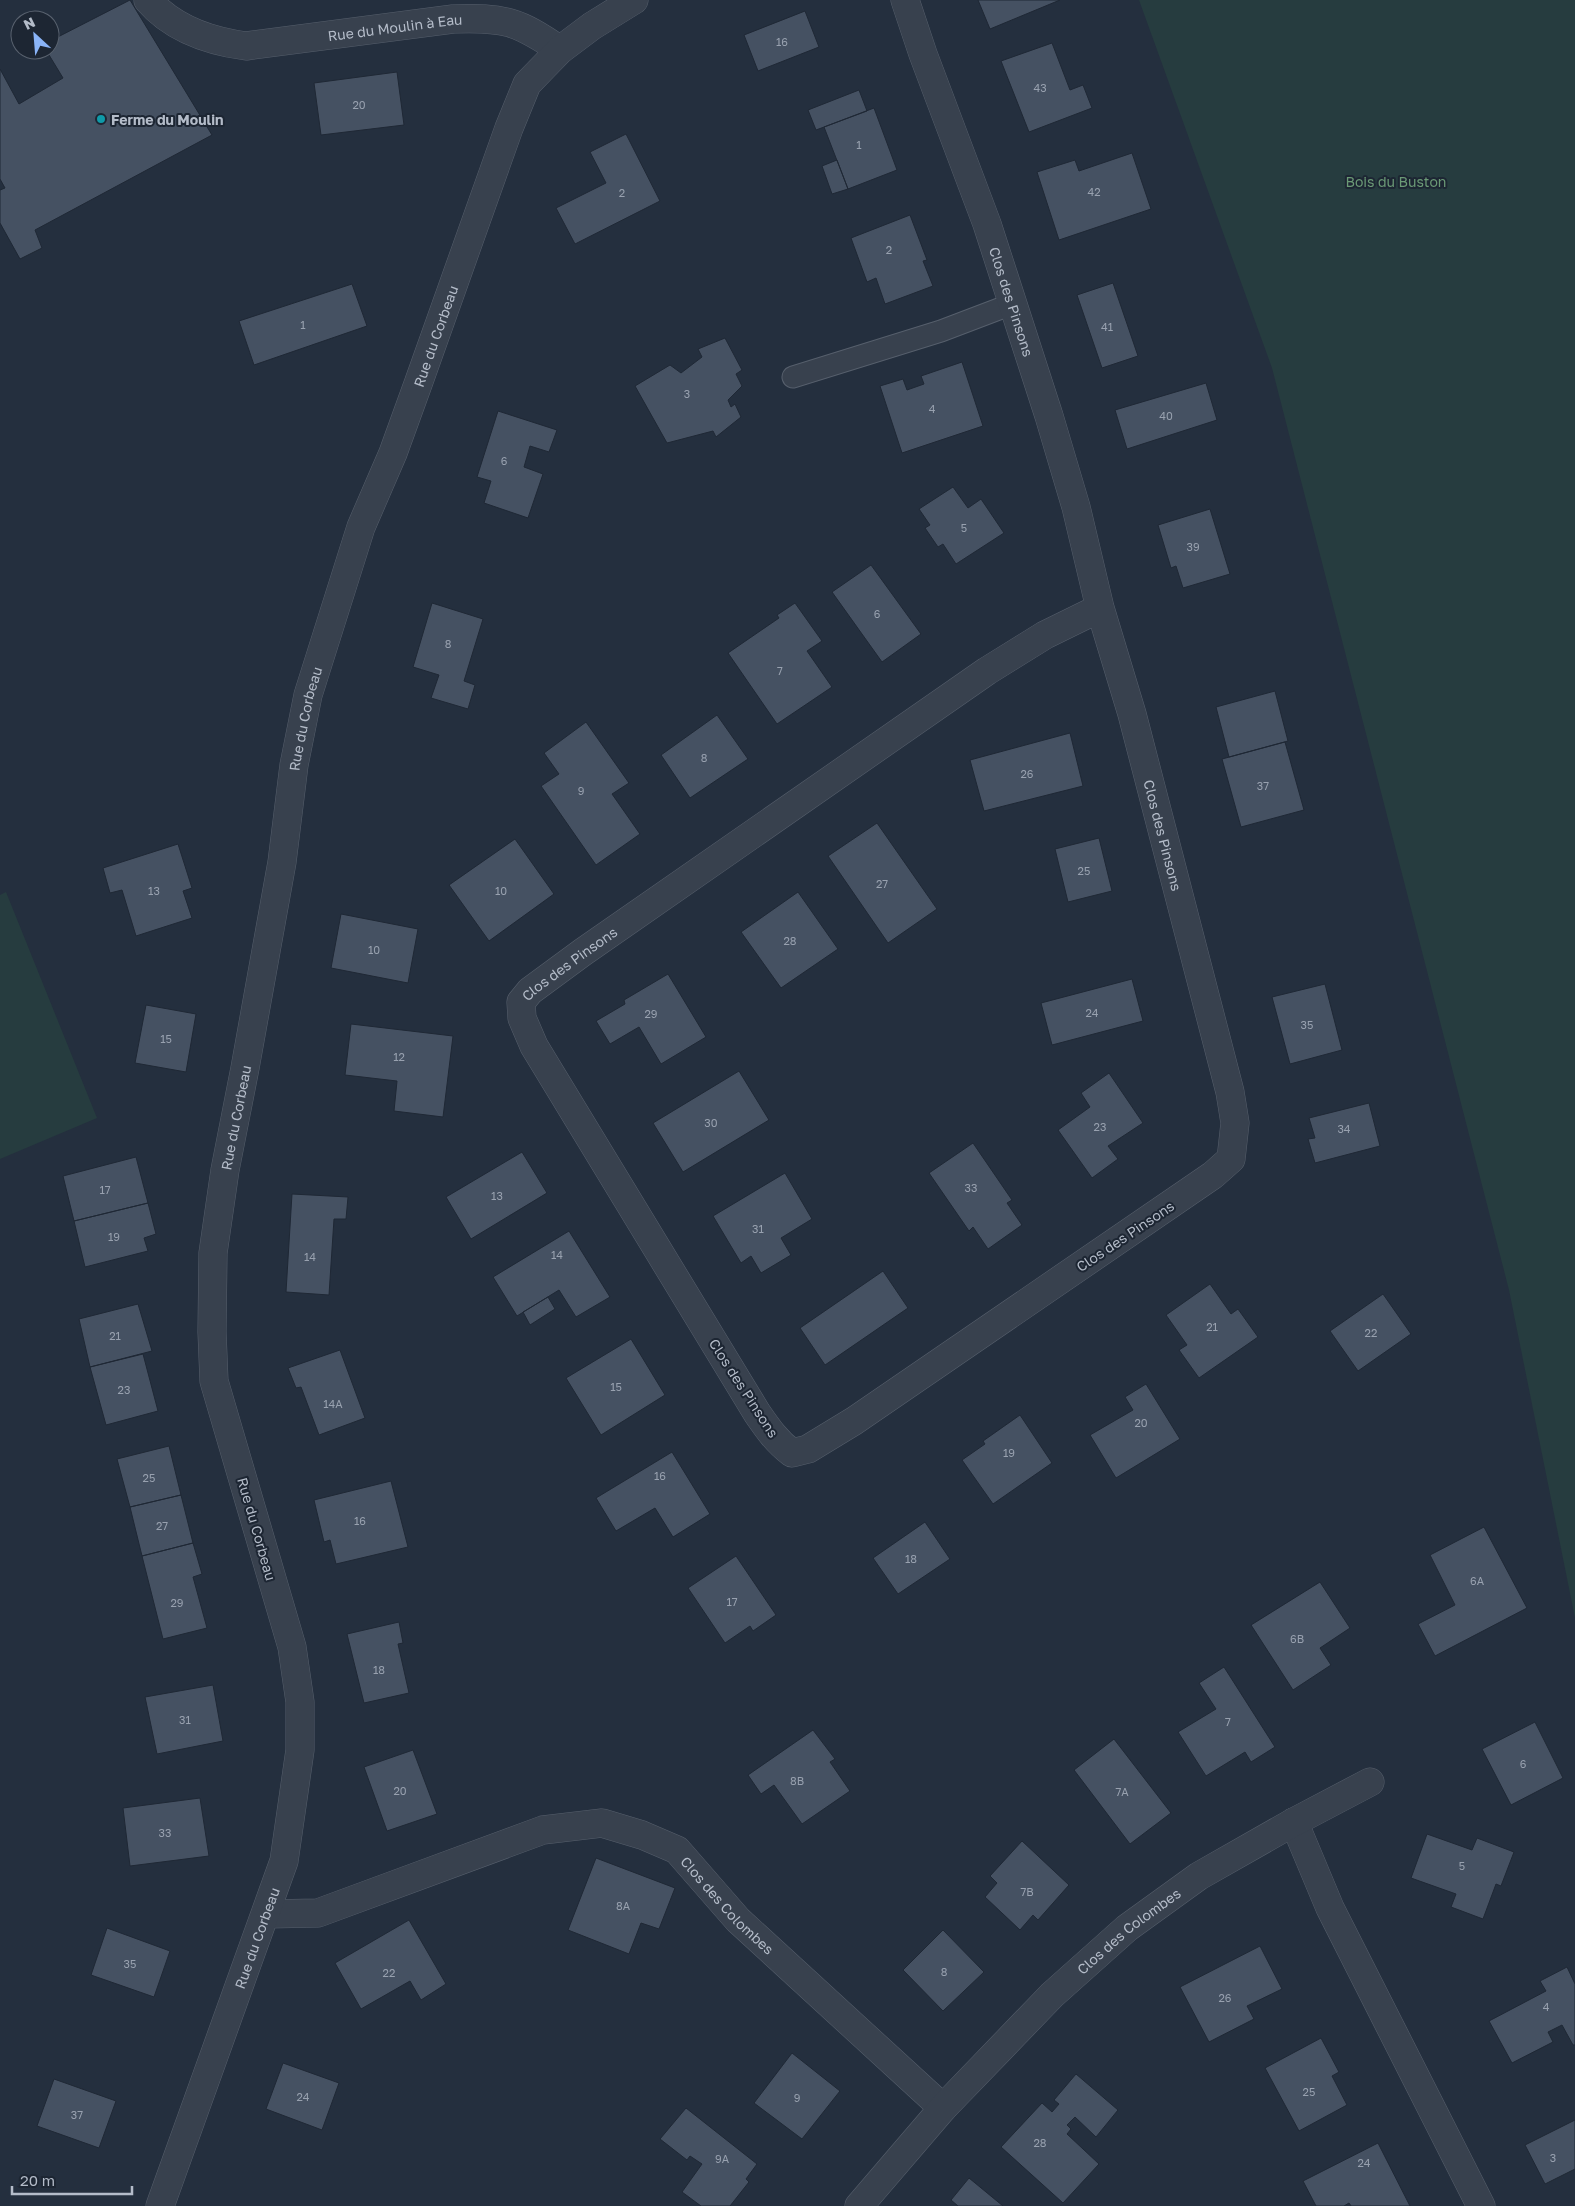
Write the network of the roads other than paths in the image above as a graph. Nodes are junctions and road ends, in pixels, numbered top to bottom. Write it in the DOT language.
graph roads {
  1 [pos="148,0"];
  2 [pos="634,0"];
  3 [pos="905,0"];
  4 [pos="560,50"];
  5 [pos="1012,304"];
  6 [pos="793,377"];
  7 [pos="1100,608"];
  8 [pos="1370,1782"];
  9 [pos="1294,1822"];
  10 [pos="266,1914"];
  11 [pos="943,2108"];
  12 [pos="160,2206"];
  13 [pos="859,2206"];
  14 [pos="1481,2206"];
  1 -- 4 [label="street, Rue du Moulin à Eau"];
  2 -- 4 [label="street"];
  3 -- 5 [label="street, Clos des Pinsons"];
  4 -- 10 [label="street, Rue du Corbeau"];
  5 -- 6 [label="lane"];
  5 -- 7 [label="street, Clos des Pinsons"];
  7 -- 7 [label="street, Clos des Pinsons"];
  8 -- 9 [label="street, Clos des Colombes"];
  9 -- 11 [label="street, Clos des Colombes"];
  9 -- 14 [label="street"];
  10 -- 11 [label="street, Clos des Colombes"];
  10 -- 12 [label="street, Rue du Corbeau"];
  11 -- 13 [label="street, Clos des Colombes"];
}
